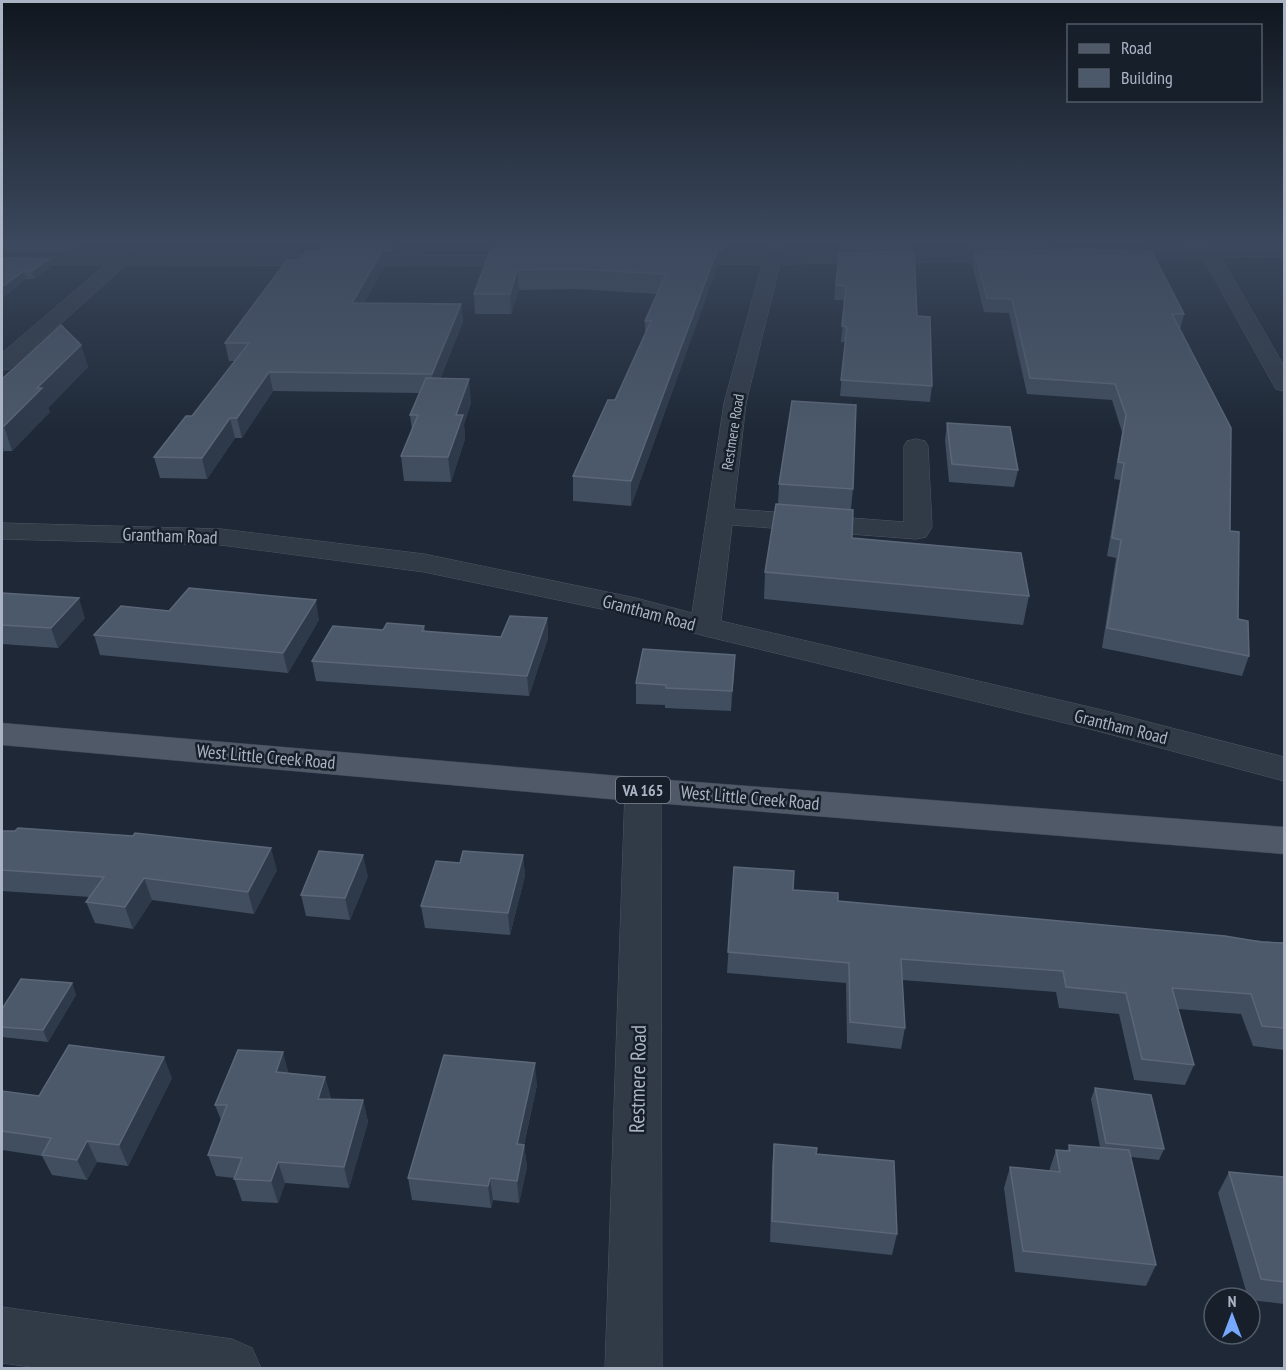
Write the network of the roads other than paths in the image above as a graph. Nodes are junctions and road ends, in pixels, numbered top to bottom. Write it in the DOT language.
graph roads {
  1 [pos="71,304"];
  2 [pos="761,304"];
  3 [pos="1239,304"];
  4 [pos="2,364"];
  5 [pos="1284,384"];
  6 [pos="916,446"];
  7 [pos="720,516"];
  8 [pos="2,531"];
  9 [pos="705,627"];
  10 [pos="2,734"];
  11 [pos="1284,770"];
  12 [pos="643,790"];
  13 [pos="1284,841"];
  14 [pos="2,1335"];
  15 [pos="232,1368"];
  16 [pos="633,1368"];
  1 -- 4 [label="street"];
  2 -- 7 [label="street, Restmere Road"];
  3 -- 5 [label="street"];
  6 -- 7 [label="street"];
  7 -- 9 [label="street, Restmere Road"];
  8 -- 9 [label="street, Grantham Road"];
  9 -- 11 [label="street, Grantham Road"];
  10 -- 12 [label="main road, West Little Creek Road / VA 165"];
  12 -- 13 [label="main road, West Little Creek Road / VA 165"];
  12 -- 16 [label="street, Restmere Road"];
  14 -- 15 [label="street"];
}
